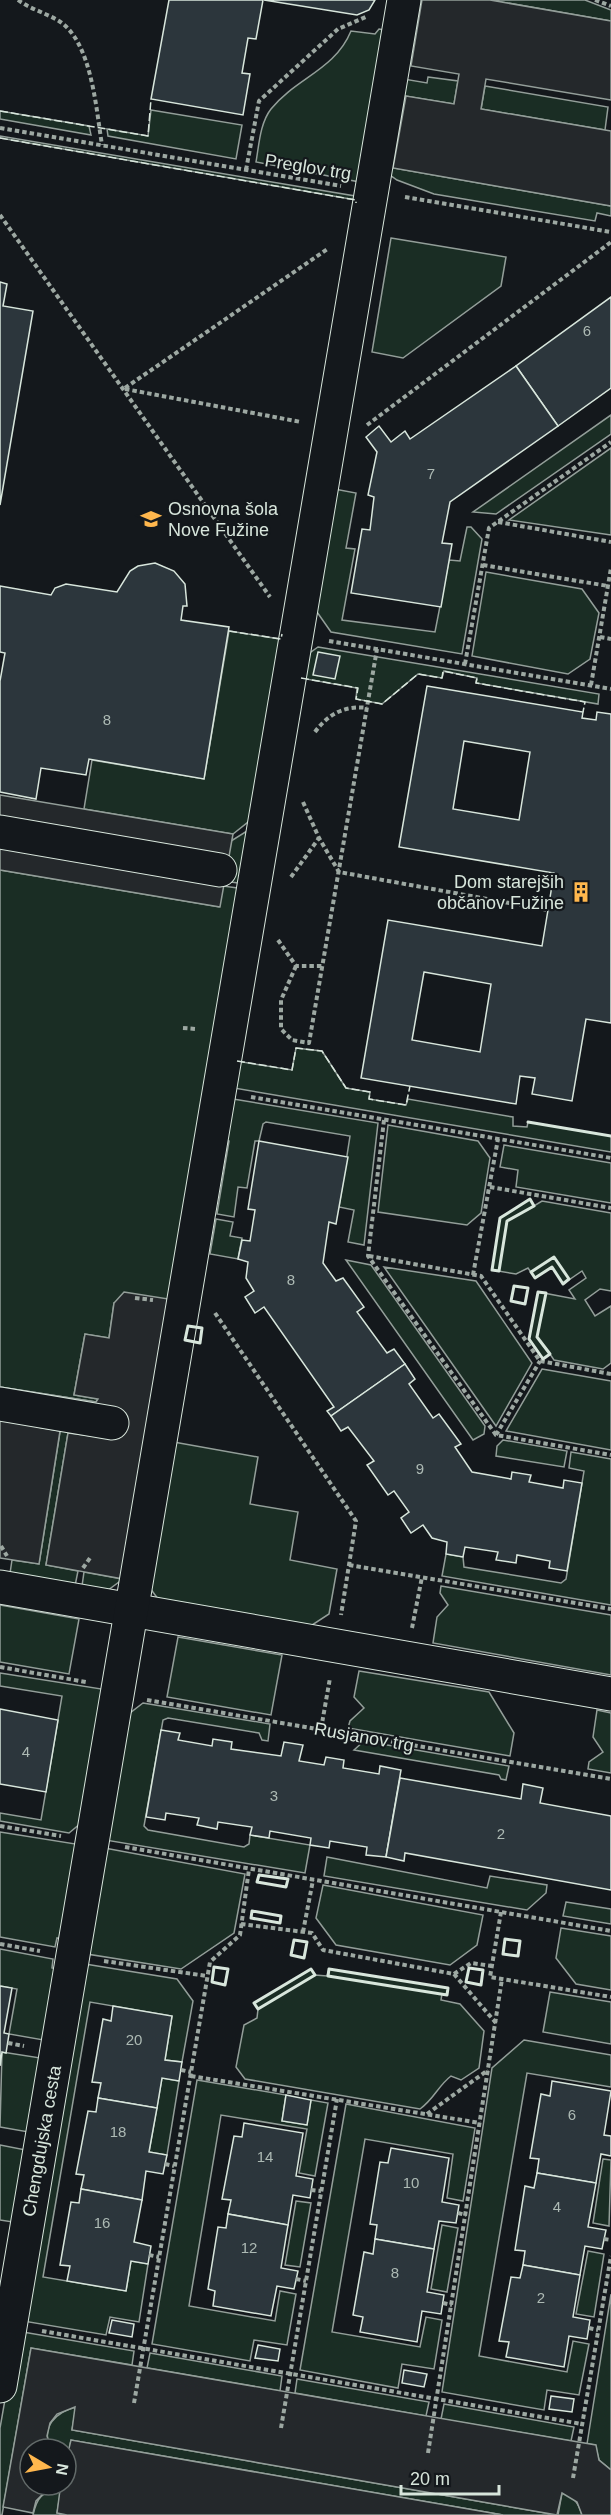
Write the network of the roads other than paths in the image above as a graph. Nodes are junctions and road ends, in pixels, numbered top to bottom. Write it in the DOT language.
graph roads {
  1 [pos="403,9"];
  2 [pos="0,832"];
  3 [pos="220,870"];
  4 [pos="0,1404"];
  5 [pos="112,1424"];
  6 [pos="0,1587"];
  7 [pos="132,1610"];
  8 [pos="611,1694"];
  9 [pos="0,2386"];
  1 -- 7 [label="street"];
  2 -- 3 [label="street"];
  4 -- 5 [label="street"];
  6 -- 7 [label="street"];
  7 -- 8 [label="street"];
  7 -- 9 [label="street, Chengdujska cesta"];
}
